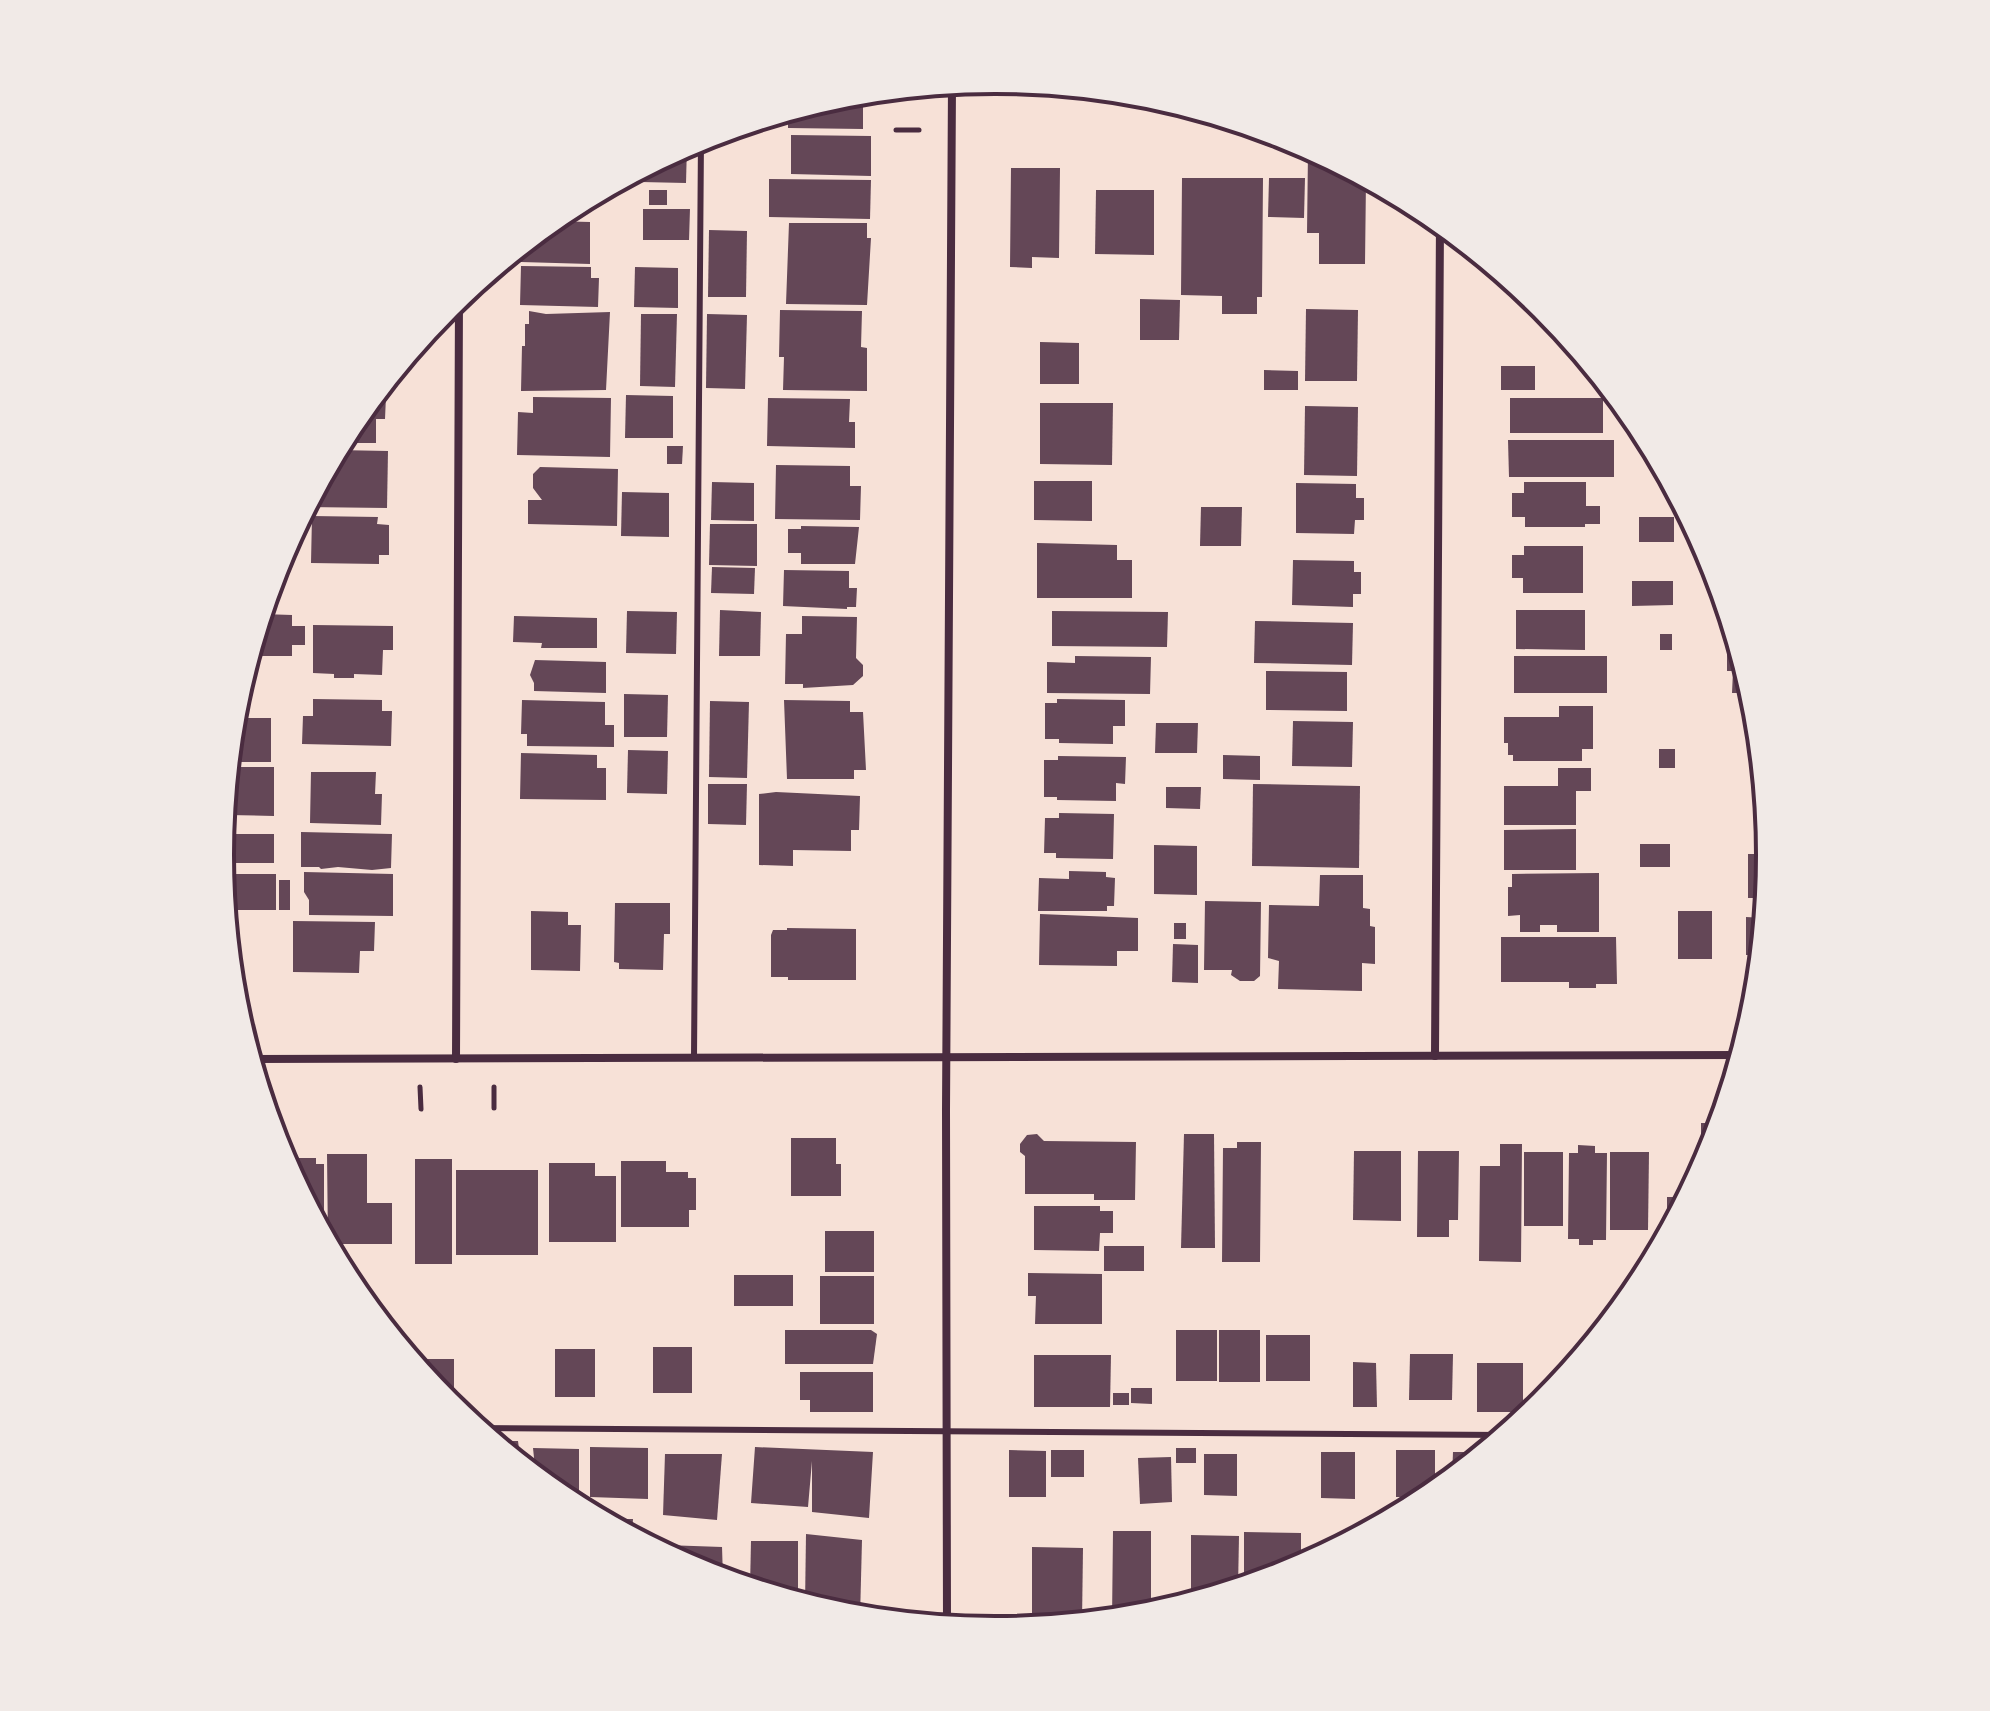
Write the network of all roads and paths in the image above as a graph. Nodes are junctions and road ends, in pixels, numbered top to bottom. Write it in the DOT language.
graph roads {
  1 [pos="952,96"];
  2 [pos="896,130"];
  3 [pos="919,130"];
  4 [pos="701,153"];
  5 [pos="1440,237"];
  6 [pos="459,315"];
  7 [pos="1730,1055"];
  8 [pos="947,1056"];
  9 [pos="1435,1056"];
  10 [pos="694,1058"];
  11 [pos="261,1059"];
  12 [pos="456,1059"];
  13 [pos="420,1087"];
  14 [pos="494,1087"];
  15 [pos="494,1108"];
  16 [pos="421,1109"];
  17 [pos="493,1428"];
  18 [pos="946,1433"];
  19 [pos="1489,1435"];
  20 [pos="947,1615"];
  1 -- 8 [label="street"];
  2 -- 3 [label="path"];
  4 -- 10 [label="lane"];
  5 -- 9 [label="street"];
  6 -- 12 [label="street"];
  7 -- 9 [label="street"];
  8 -- 9 [label="street"];
  8 -- 10 [label="street"];
  8 -- 18 [label="street"];
  10 -- 12 [label="street"];
  11 -- 12 [label="street"];
  13 -- 16 [label="path"];
  14 -- 15 [label="path"];
  17 -- 18 [label="lane"];
  18 -- 19 [label="lane"];
  18 -- 20 [label="street"];
}
